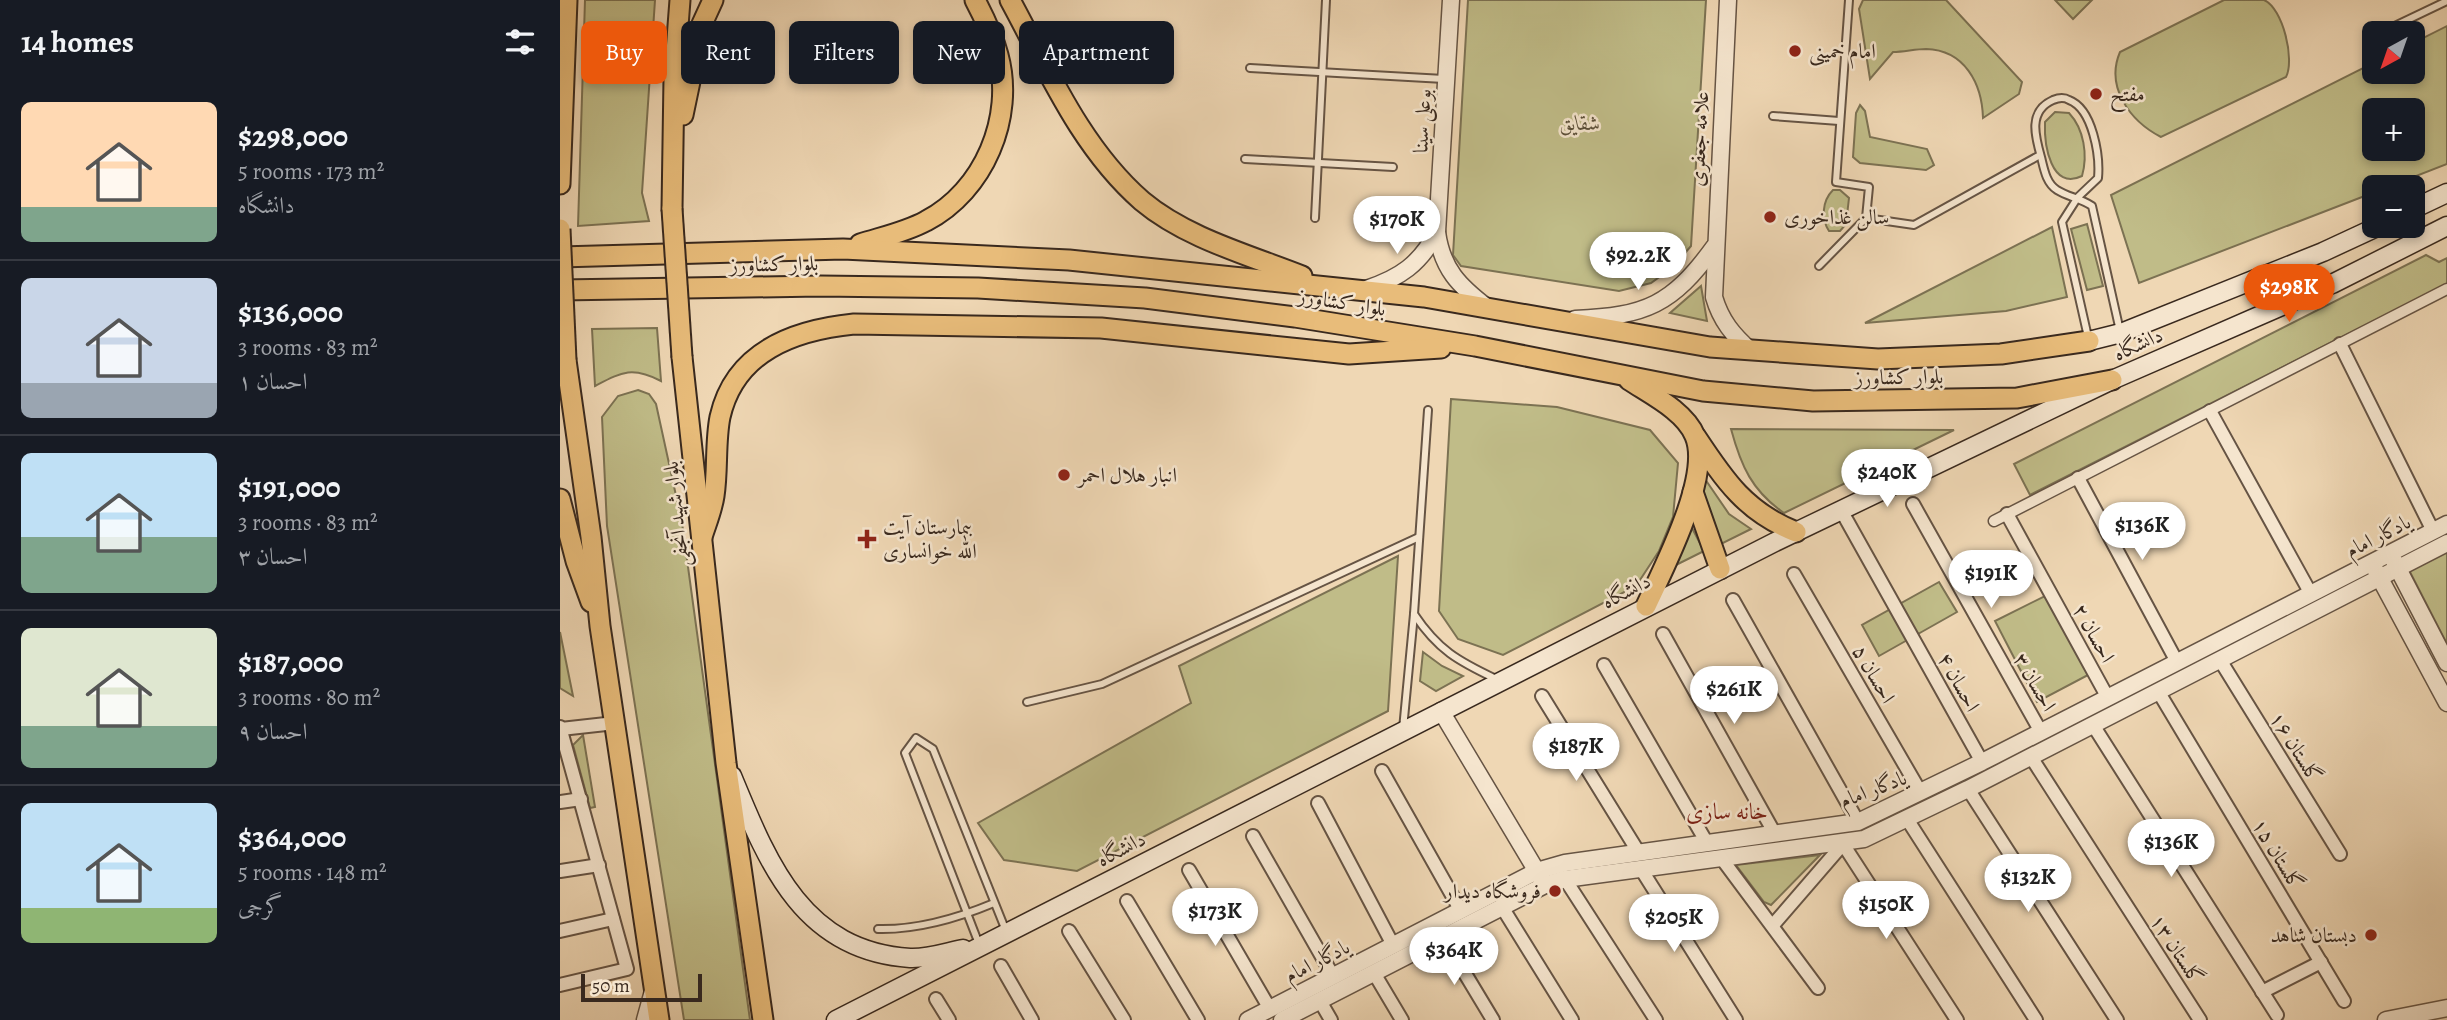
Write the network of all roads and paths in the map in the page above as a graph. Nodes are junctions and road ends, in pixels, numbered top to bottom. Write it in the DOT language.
graph roads {
  1 [pos="567,0"];
  2 [pos="680,0"];
  3 [pos="713,0"];
  4 [pos="975,0"];
  5 [pos="1010,0"];
  6 [pos="1326,0"];
  7 [pos="1451,0"];
  8 [pos="1728,0"];
  9 [pos="1849,0"];
  10 [pos="2447,1"];
  11 [pos="2405,21"];
  12 [pos="1250,68"];
  13 [pos="1323,72"];
  14 [pos="1446,79"];
  15 [pos="1773,116"];
  16 [pos="1839,121"];
  17 [pos="2040,155"];
  18 [pos="674,158"];
  19 [pos="1245,159"];
  20 [pos="1318,163"];
  21 [pos="560,165"];
  22 [pos="1393,167"];
  23 [pos="560,184"];
  24 [pos="2447,193"];
  25 [pos="2078,197"];
  26 [pos="2425,203"];
  27 [pos="1315,218"];
  28 [pos="1866,218"];
  29 [pos="2447,226"];
  30 [pos="560,229"];
  31 [pos="1437,232"];
  32 [pos="2362,234"];
  33 [pos="1714,247"];
  34 [pos="843,249"];
  35 [pos="560,257"];
  36 [pos="1819,266"];
  37 [pos="1323,284"];
  38 [pos="1365,289"];
  39 [pos="2447,289"];
  40 [pos="560,290"];
  41 [pos="1488,308"];
  42 [pos="1555,319"];
  43 [pos="2121,332"];
  44 [pos="2089,341"];
  45 [pos="2340,344"];
  46 [pos="1475,346"];
  47 [pos="1751,351"];
  48 [pos="1623,376"];
  49 [pos="2112,380"];
  50 [pos="1427,410"];
  51 [pos="2210,411"];
  52 [pos="1696,436"];
  53 [pos="2078,478"];
  54 [pos="1693,492"];
  55 [pos="560,499"];
  56 [pos="1913,504"];
  57 [pos="1841,510"];
  58 [pos="2007,514"];
  59 [pos="1993,520"];
  60 [pos="2440,527"];
  61 [pos="1796,532"];
  62 [pos="702,537"];
  63 [pos="1419,537"];
  64 [pos="2447,543"];
  65 [pos="2389,553"];
  66 [pos="2372,562"];
  67 [pos="2397,568"];
  68 [pos="1720,569"];
  69 [pos="1794,574"];
  70 [pos="2380,577"];
  71 [pos="2311,594"];
  72 [pos="1733,600"];
  73 [pos="1646,606"];
  74 [pos="1414,614"];
  75 [pos="600,626"];
  76 [pos="1663,634"];
  77 [pos="2220,660"];
  78 [pos="2177,662"];
  79 [pos="2447,663"];
  80 [pos="1604,665"];
  81 [pos="1500,681"];
  82 [pos="2158,691"];
  83 [pos="1542,696"];
  84 [pos="2108,698"];
  85 [pos="1027,702"];
  86 [pos="2447,702"];
  87 [pos="1441,711"];
  88 [pos="615,723"];
  89 [pos="2093,725"];
  90 [pos="560,728"];
  91 [pos="1403,731"];
  92 [pos="2041,732"];
  93 [pos="2031,757"];
  94 [pos="1982,762"];
  95 [pos="726,763"];
  96 [pos="1382,771"];
  97 [pos="1968,789"];
  98 [pos="1921,793"];
  99 [pos="581,799"];
  100 [pos="560,802"];
  101 [pos="1318,803"];
  102 [pos="1907,819"];
  103 [pos="1858,822"];
  104 [pos="1775,834"];
  105 [pos="1254,836"];
  106 [pos="1707,843"];
  107 [pos="1843,844"];
  108 [pos="2340,854"];
  109 [pos="1722,859"];
  110 [pos="1640,861"];
  111 [pos="599,865"];
  112 [pos="1189,870"];
  113 [pos="560,871"];
  114 [pos="1541,878"];
  115 [pos="1565,879"];
  116 [pos="1127,901"];
  117 [pos="994,902"];
  118 [pos="1502,907"];
  119 [pos="1461,911"];
  120 [pos="967,914"];
  121 [pos="613,919"];
  122 [pos="1773,925"];
  123 [pos="878,929"];
  124 [pos="560,931"];
  125 [pos="1069,931"];
  126 [pos="1006,933"];
  127 [pos="1443,937"];
  128 [pos="1393,945"];
  129 [pos="980,946"];
  130 [pos="2321,962"];
  131 [pos="1001,966"];
  132 [pos="1374,973"];
  133 [pos="1333,976"];
  134 [pos="560,985"];
  135 [pos="655,986"];
  136 [pos="1818,988"];
  137 [pos="2262,992"];
  138 [pos="936,999"];
  139 [pos="1320,1001"];
  140 [pos="2344,1001"];
  141 [pos="2447,1008"];
  142 [pos="1276,1015"];
  143 [pos="2277,1015"];
  144 [pos="645,1020"];
  145 [pos="659,1020"];
  146 [pos="762,1020"];
  147 [pos="836,1020"];
  148 [pos="949,1020"];
  149 [pos="1032,1020"];
  150 [pos="1124,1020"];
  151 [pos="1198,1020"];
  152 [pos="1248,1020"];
  153 [pos="1331,1020"];
  154 [pos="1402,1020"];
  155 [pos="1493,1020"];
  156 [pos="1572,1020"];
  157 [pos="1656,1020"];
  158 [pos="1736,1020"];
  159 [pos="1957,1020"];
  160 [pos="2036,1020"];
  161 [pos="2117,1020"];
  162 [pos="2200,1020"];
  163 [pos="2386,1020"];
  1 -- 21 [label="main road"];
  2 -- 18 [label="main road, بلوار شهید آنجفی"];
  3 -- 18 [label="main road"];
  4 -- 34 [label="main road"];
  5 -- 37 [label="main road"];
  6 -- 13 [label="lane"];
  7 -- 14 [label="street, بوعلی سینا"];
  8 -- 33 [label="street, علامه جعفری"];
  9 -- 16 [label="lane"];
  10 -- 11 [label="lane"];
  12 -- 13 [label="lane"];
  13 -- 14 [label="lane"];
  13 -- 20 [label="lane"];
  14 -- 31 [label="street, بوعلی سینا"];
  15 -- 16 [label="lane"];
  16 -- 28 [label="lane"];
  17 -- 25 [label="lane"];
  17 -- 25 [label="lane"];
  17 -- 28 [label="lane"];
  18 -- 62 [label="main road, بلوار شهید آنجفی, bridge"];
  19 -- 20 [label="lane"];
  20 -- 22 [label="lane"];
  20 -- 27 [label="lane"];
  21 -- 23 [label="main road"];
  24 -- 26 [label="main road"];
  25 -- 43 [label="lane"];
  25 -- 44 [label="lane"];
  28 -- 36 [label="lane"];
  29 -- 49 [label="main road, دانشگاه"];
  30 -- 75 [label="main road, bridge"];
  31 -- 38 [label="street"];
  31 -- 41 [label="street, بوعلی سینا"];
  32 -- 43 [label="main road, دانشگاه"];
  33 -- 42 [label="street"];
  33 -- 47 [label="street, علامه جعفری"];
  34 -- 35 [label="main road, بلوار کشاورز"];
  34 -- 37 [label="main road, بلوار کشاورز"];
  37 -- 38 [label="main road, بلوار کشاورز"];
  38 -- 41 [label="main road, بلوار کشاورز"];
  39 -- 45 [label="street"];
  40 -- 46 [label="main road, بلوار کشاورز"];
  41 -- 42 [label="main road, بلوار کشاورز"];
  42 -- 47 [label="main road, بلوار کشاورز"];
  43 -- 44 [label="main road, دانشگاه"];
  44 -- 47 [label="main road, بلوار کشاورز"];
  45 -- 51 [label="street"];
  45 -- 60 [label="street"];
  46 -- 48 [label="main road, بلوار کشاورز"];
  46 -- 62 [label="main road"];
  48 -- 49 [label="main road, بلوار کشاورز"];
  48 -- 52 [label="main road"];
  49 -- 57 [label="main road, دانشگاه"];
  50 -- 63 [label="lane"];
  51 -- 53 [label="street"];
  51 -- 71 [label="street"];
  52 -- 54 [label="main road"];
  52 -- 61 [label="main road"];
  53 -- 58 [label="street"];
  53 -- 78 [label="street"];
  54 -- 68 [label="main road"];
  54 -- 73 [label="main road"];
  55 -- 75 [label="main road"];
  56 -- 92 [label="street, احسان ۳"];
  57 -- 61 [label="main road, دانشگاه"];
  57 -- 94 [label="street, احسان ۴"];
  58 -- 59 [label="street"];
  58 -- 84 [label="street, احسان ۲"];
  60 -- 65 [label="street, یادگار امام"];
  61 -- 68 [label="main road, دانشگاه"];
  62 -- 95 [label="main road, بلوار شهید آنجفی"];
  63 -- 74 [label="lane"];
  63 -- 85 [label="lane"];
  64 -- 67 [label="street, یادگار امام"];
  65 -- 66 [label="street, یادگار امام"];
  65 -- 67 [label="street"];
  66 -- 70 [label="street"];
  66 -- 71 [label="street, یادگار امام"];
  67 -- 70 [label="street, یادگار امام"];
  67 -- 79 [label="street"];
  68 -- 73 [label="main road, دانشگاه"];
  69 -- 98 [label="street, احسان ۵"];
  70 -- 77 [label="street, یادگار امام"];
  70 -- 86 [label="street"];
  71 -- 78 [label="street, یادگار امام"];
  72 -- 103 [label="street"];
  73 -- 81 [label="main road, دانشگاه"];
  74 -- 81 [label="lane"];
  74 -- 91 [label="lane"];
  75 -- 88 [label="main road"];
  76 -- 104 [label="street"];
  77 -- 82 [label="street, یادگار امام"];
  77 -- 108 [label="street, گلستان ۱۶"];
  78 -- 84 [label="street, یادگار امام"];
  80 -- 106 [label="street"];
  81 -- 87 [label="main road, دانشگاه"];
  82 -- 89 [label="street, یادگار امام"];
  82 -- 130 [label="street, گلستان ۱۵"];
  83 -- 110 [label="street"];
  84 -- 92 [label="street, یادگار امام"];
  87 -- 91 [label="main road, دانشگاه"];
  87 -- 114 [label="street"];
  88 -- 90 [label="street"];
  88 -- 135 [label="main road"];
  89 -- 93 [label="street, یادگار امام"];
  89 -- 137 [label="street"];
  90 -- 99 [label="street"];
  91 -- 126 [label="main road, دانشگاه"];
  92 -- 94 [label="street, یادگار امام"];
  93 -- 97 [label="street, یادگار امام"];
  93 -- 162 [label="street, گلستان ۱۳"];
  94 -- 98 [label="street, یادگار امام"];
  95 -- 129 [label="main road"];
  95 -- 146 [label="main road, بلوار شهید آنجفی"];
  96 -- 119 [label="street"];
  97 -- 102 [label="street, یادگار امام"];
  97 -- 161 [label="street"];
  98 -- 103 [label="street, یادگار امام"];
  99 -- 100 [label="street"];
  99 -- 111 [label="street"];
  101 -- 128 [label="street"];
  102 -- 107 [label="street, یادگار امام"];
  102 -- 160 [label="street"];
  103 -- 104 [label="street, یادگار امام"];
  104 -- 106 [label="street, یادگار امام"];
  105 -- 133 [label="street"];
  106 -- 110 [label="street, یادگار امام"];
  107 -- 109 [label="street, یادگار امام"];
  107 -- 122 [label="street"];
  107 -- 159 [label="street"];
  109 -- 110 [label="street, یادگار امام"];
  109 -- 122 [label="street"];
  110 -- 114 [label="street, یادگار امام"];
  110 -- 115 [label="street, یادگار امام"];
  110 -- 158 [label="street"];
  111 -- 113 [label="street"];
  111 -- 121 [label="street"];
  112 -- 142 [label="street"];
  114 -- 115 [label="street, یادگار امام"];
  114 -- 118 [label="street, یادگار امام"];
  114 -- 119 [label="street, یادگار امام"];
  115 -- 157 [label="street"];
  116 -- 151 [label="street"];
  117 -- 120 [label="lane"];
  117 -- 120 [label="lane"];
  117 -- 126 [label="lane"];
  118 -- 127 [label="street, یادگار امام"];
  118 -- 156 [label="street"];
  119 -- 128 [label="street, یادگار امام"];
  120 -- 123 [label="lane"];
  120 -- 129 [label="lane"];
  121 -- 124 [label="street"];
  121 -- 134 [label="street"];
  122 -- 136 [label="street"];
  125 -- 150 [label="street"];
  126 -- 129 [label="main road, دانشگاه"];
  127 -- 132 [label="street, یادگار امام"];
  127 -- 155 [label="street"];
  128 -- 133 [label="street, یادگار امام"];
  129 -- 147 [label="main road, دانشگاه"];
  130 -- 137 [label="street"];
  130 -- 140 [label="street, گلستان ۱۵"];
  131 -- 149 [label="street"];
  132 -- 139 [label="street, یادگار امام"];
  132 -- 154 [label="street"];
  133 -- 142 [label="street, یادگار امام"];
  135 -- 144 [label="street"];
  135 -- 145 [label="main road"];
  137 -- 143 [label="street"];
  138 -- 148 [label="street"];
  139 -- 142 [label="street, یادگار امام"];
  139 -- 153 [label="street"];
  141 -- 163 [label="street"];
  142 -- 152 [label="street, یادگار امام"];
}
